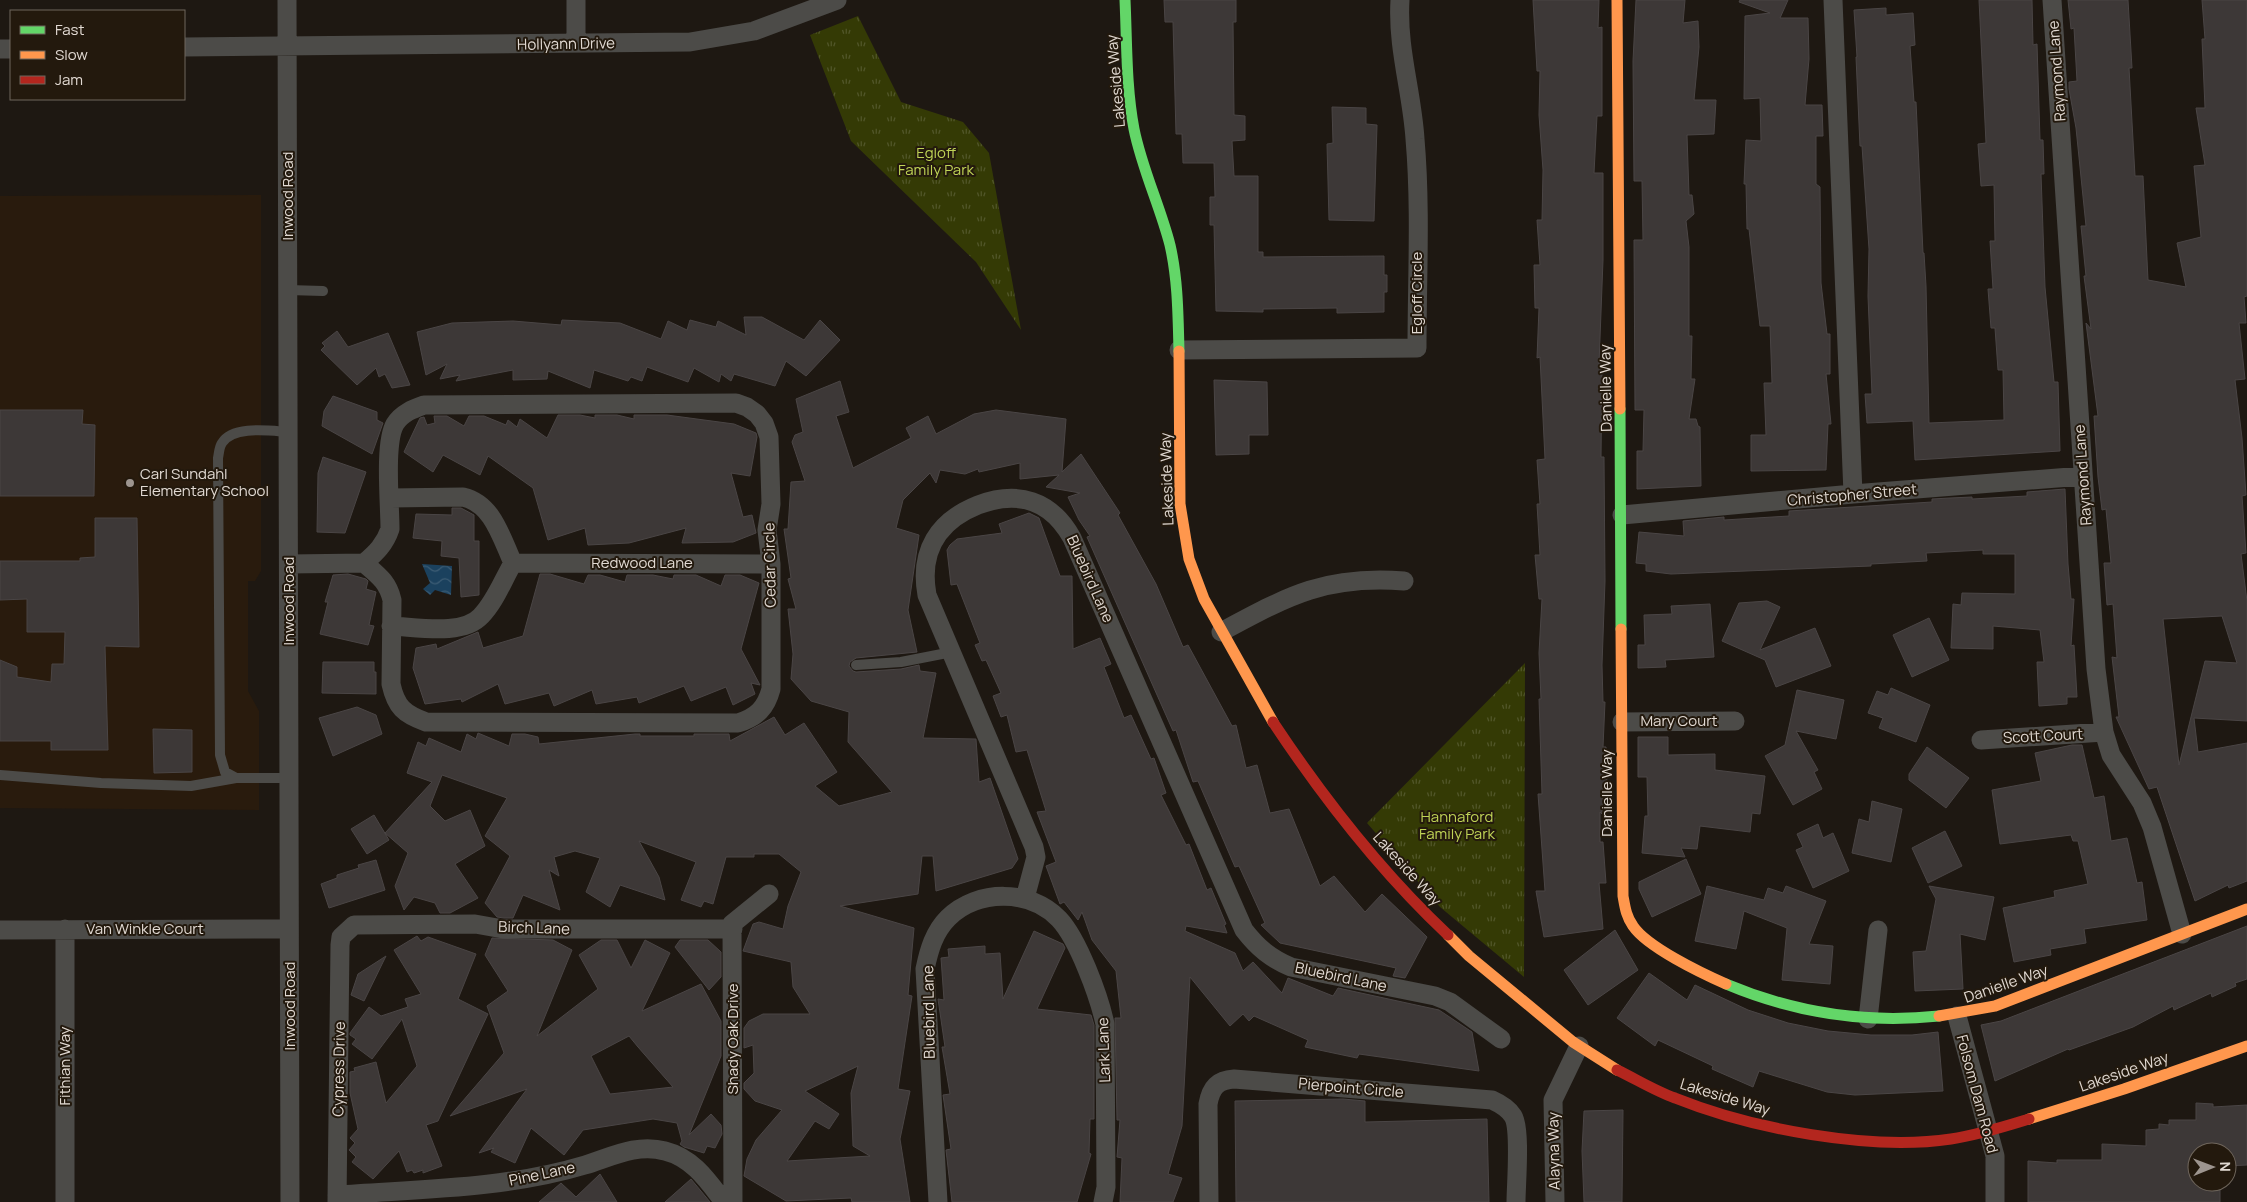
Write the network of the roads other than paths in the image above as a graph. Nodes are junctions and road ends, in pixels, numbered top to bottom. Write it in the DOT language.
graph roads {
  1 [pos="287,0"];
  2 [pos="576,0"];
  3 [pos="838,0"];
  4 [pos="1125,0"];
  5 [pos="1400,0"];
  6 [pos="1617,0"];
  7 [pos="1833,0"];
  8 [pos="2052,0"];
  9 [pos="576,44"];
  10 [pos="288,46"];
  11 [pos="185,47"];
  12 [pos="288,290"];
  13 [pos="323,291"];
  14 [pos="1179,350"];
  15 [pos="289,432"];
  16 [pos="2083,476"];
  17 [pos="1853,494"];
  18 [pos="390,498"];
  19 [pos="1622,515"];
  20 [pos="513,563"];
  21 [pos="289,564"];
  22 [pos="364,564"];
  23 [pos="772,564"];
  24 [pos="1404,580"];
  25 [pos="392,626"];
  26 [pos="1221,632"];
  27 [pos="952,652"];
  28 [pos="856,666"];
  29 [pos="1736,721"];
  30 [pos="1622,722"];
  31 [pos="2104,732"];
  32 [pos="1981,740"];
  33 [pos="0,775"];
  34 [pos="236,778"];
  35 [pos="289,778"];
  36 [pos="769,894"];
  37 [pos="1025,898"];
  38 [pos="2247,909"];
  39 [pos="289,928"];
  40 [pos="65,929"];
  41 [pos="732,929"];
  42 [pos="0,930"];
  43 [pos="1878,930"];
  44 [pos="2182,934"];
  45 [pos="341,936"];
  46 [pos="1956,1016"];
  47 [pos="1868,1019"];
  48 [pos="1501,1039"];
  49 [pos="1579,1046"];
  50 [pos="2247,1046"];
  51 [pos="1987,1132"];
  52 [pos="337,1199"];
  53 [pos="65,1202"];
  54 [pos="290,1202"];
  55 [pos="724,1202"];
  56 [pos="733,1202"];
  57 [pos="938,1202"];
  58 [pos="1103,1202"];
  59 [pos="1209,1202"];
  60 [pos="1516,1202"];
  61 [pos="1555,1202"];
  62 [pos="1995,1202"];
  1 -- 10 [label="street, Inwood Road"];
  2 -- 9 [label="street"];
  3 -- 9 [label="street, Hollyann Drive"];
  4 -- 14 [label="street, Lakeside Way"];
  5 -- 14 [label="street, Egloff Circle"];
  6 -- 19 [label="street, Danielle Way"];
  7 -- 17 [label="street"];
  8 -- 16 [label="street, Raymond Lane"];
  9 -- 10 [label="street, Hollyann Drive"];
  10 -- 11 [label="street, Hollyann Drive"];
  10 -- 12 [label="street, Inwood Road"];
  12 -- 13 [label="lane"];
  12 -- 15 [label="street, Inwood Road"];
  14 -- 26 [label="street, Lakeside Way"];
  15 -- 21 [label="street, Inwood Road"];
  15 -- 34 [label="lane"];
  16 -- 17 [label="street, Christopher Street"];
  16 -- 31 [label="street, Raymond Lane"];
  17 -- 19 [label="street, Christopher Street"];
  18 -- 20 [label="street"];
  18 -- 22 [label="street, Cedar Circle"];
  18 -- 23 [label="street, Cedar Circle"];
  19 -- 30 [label="street, Danielle Way"];
  20 -- 23 [label="street, Redwood Lane"];
  20 -- 25 [label="street"];
  21 -- 22 [label="street"];
  21 -- 35 [label="street, Inwood Road"];
  22 -- 25 [label="street, Cedar Circle"];
  23 -- 25 [label="street, Cedar Circle"];
  24 -- 26 [label="street"];
  26 -- 49 [label="street, Lakeside Way"];
  27 -- 28 [label="lane"];
  27 -- 37 [label="street, Bluebird Lane"];
  27 -- 48 [label="street, Bluebird Lane"];
  29 -- 30 [label="street, Mary Court"];
  30 -- 47 [label="street, Danielle Way"];
  31 -- 32 [label="street, Scott Court"];
  31 -- 44 [label="street, Raymond Lane"];
  33 -- 34 [label="lane"];
  34 -- 35 [label="lane"];
  35 -- 39 [label="street, Inwood Road"];
  36 -- 41 [label="street"];
  37 -- 57 [label="street, Bluebird Lane"];
  37 -- 58 [label="street, Lark Lane"];
  38 -- 44 [label="street, Danielle Way"];
  39 -- 40 [label="street, Van Winkle Court"];
  39 -- 54 [label="street, Inwood Road"];
  40 -- 42 [label="street, Van Winkle Court"];
  40 -- 53 [label="street, Fithian Way"];
  41 -- 45 [label="street, Birch Lane"];
  41 -- 56 [label="street, Shady Oak Drive"];
  43 -- 47 [label="street"];
  44 -- 46 [label="street, Danielle Way"];
  45 -- 52 [label="street, Cypress Drive"];
  46 -- 47 [label="street, Danielle Way"];
  46 -- 51 [label="street, Folsom Dam Road"];
  49 -- 51 [label="street, Lakeside Way"];
  49 -- 61 [label="street, Alayna Way"];
  50 -- 51 [label="street, Lakeside Way"];
  51 -- 62 [label="street, Folsom Dam Road"];
  52 -- 55 [label="street, Pine Lane"];
  59 -- 60 [label="street, Pierpoint Circle"];
}
